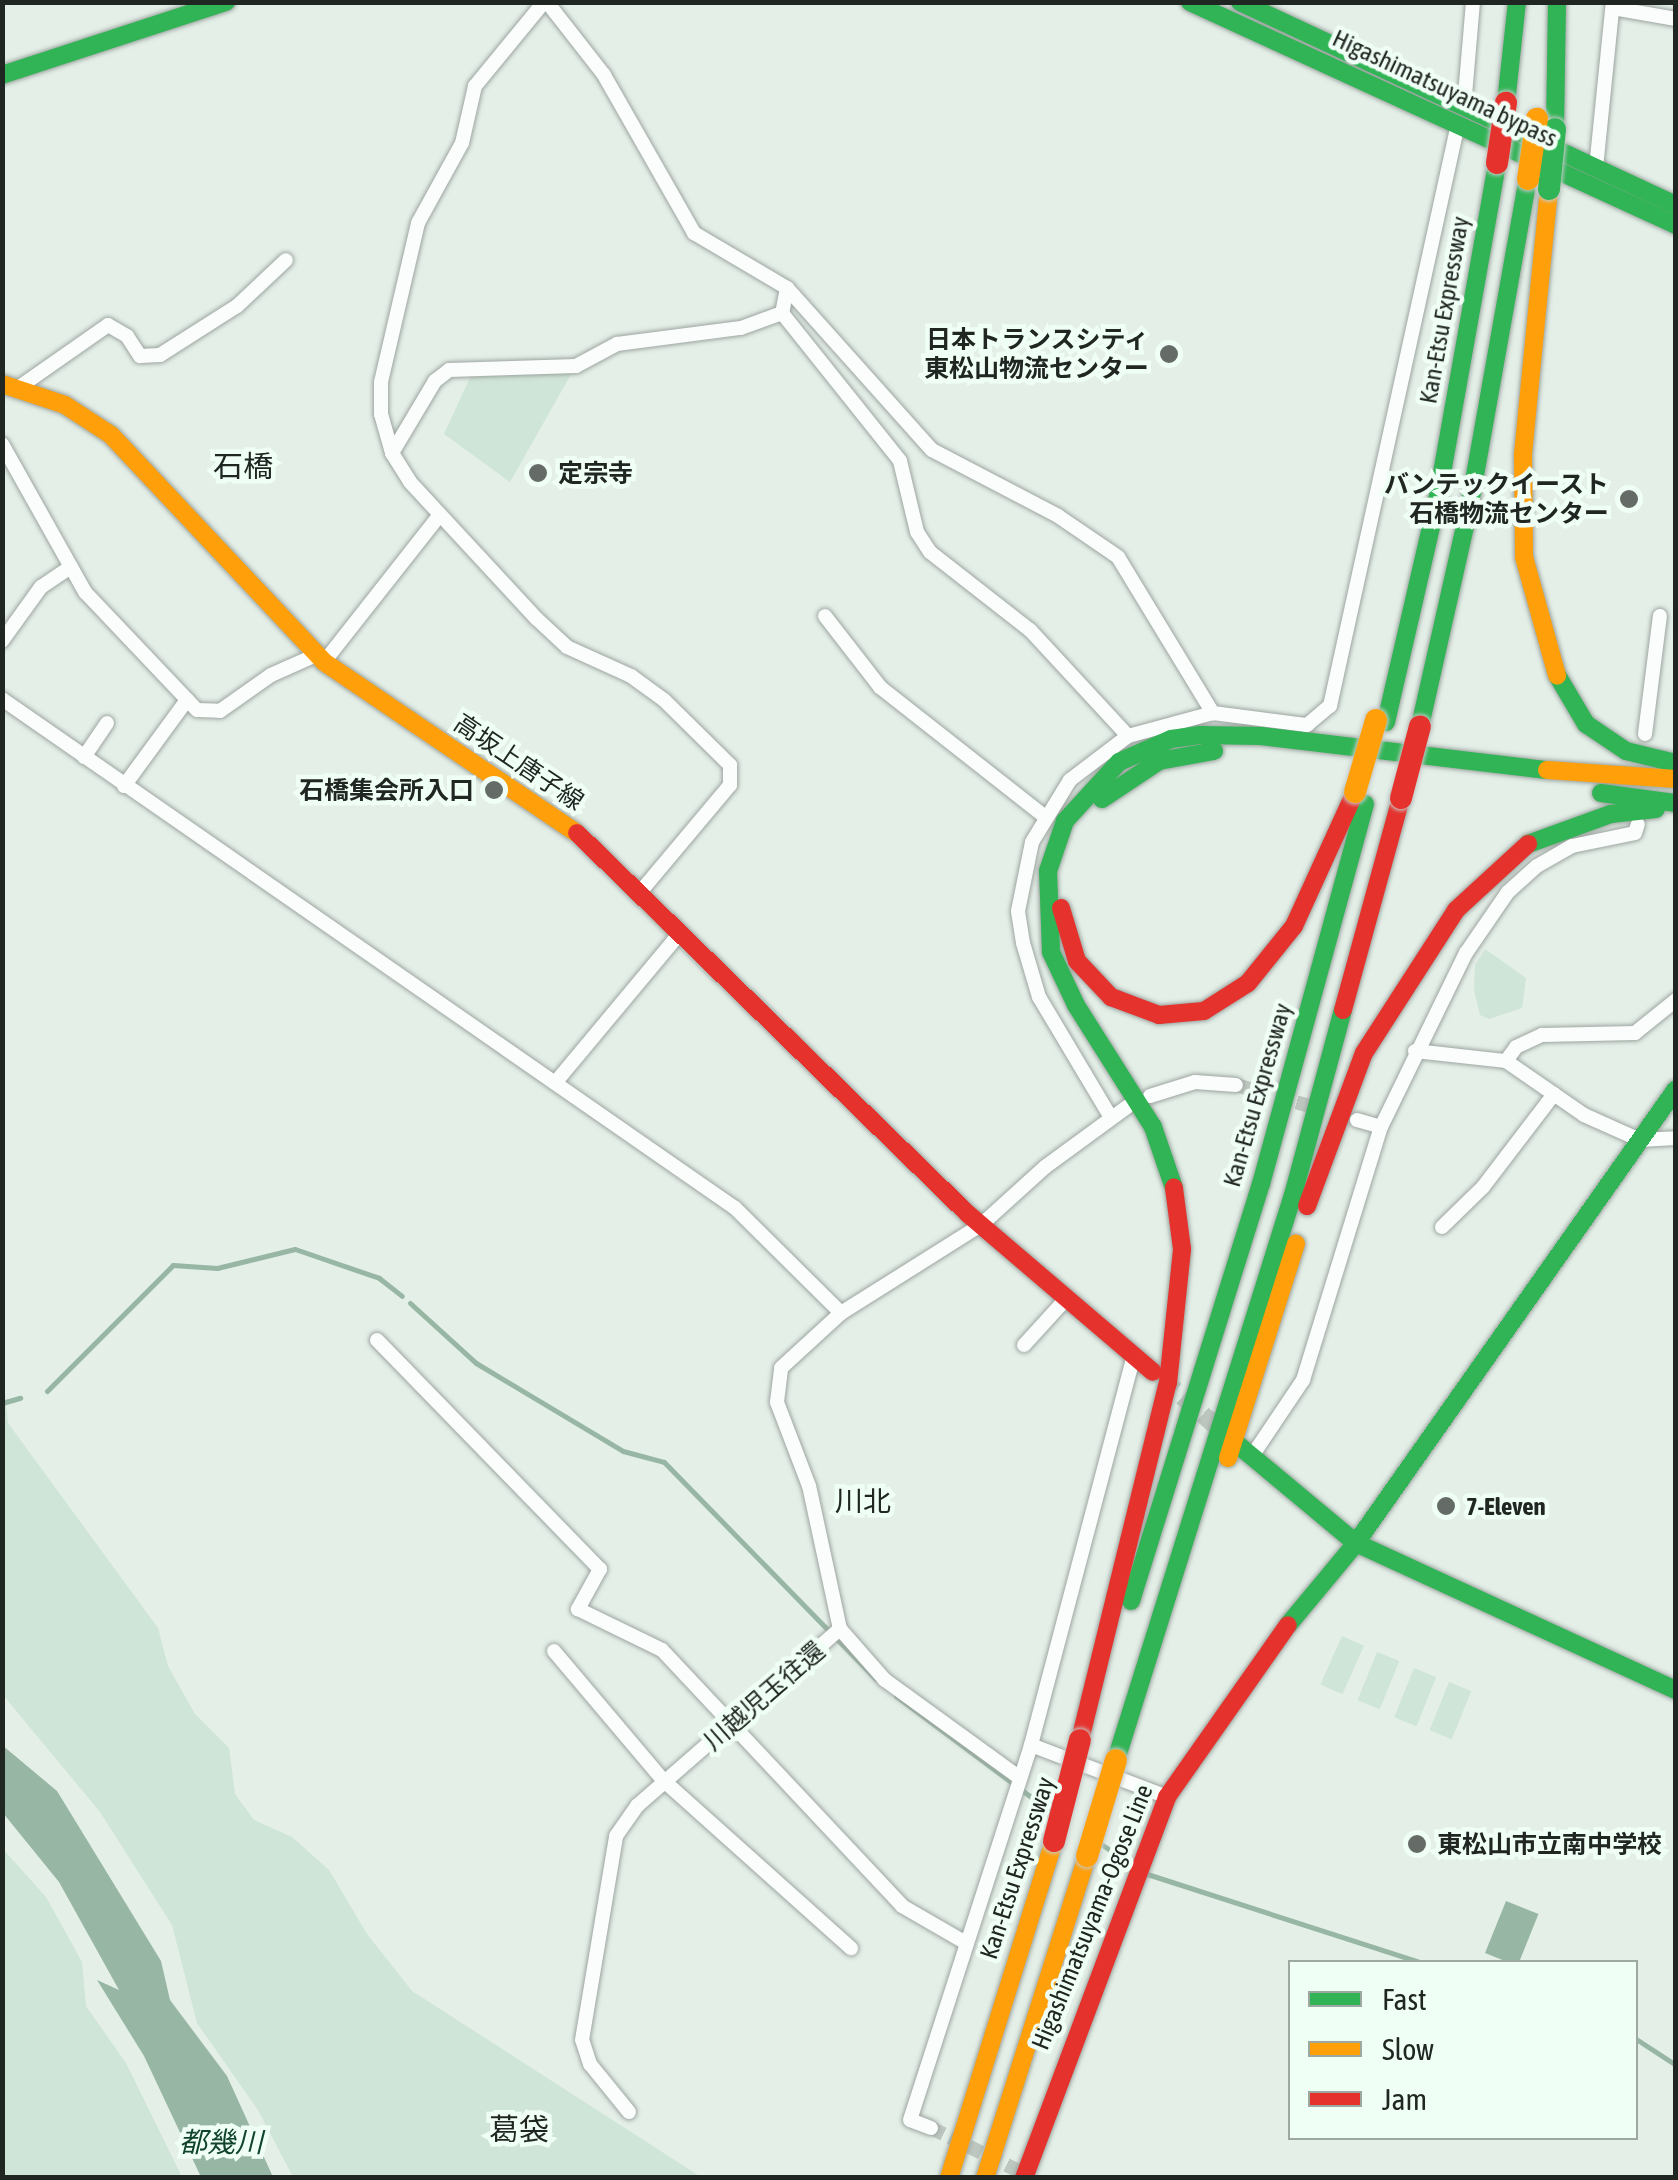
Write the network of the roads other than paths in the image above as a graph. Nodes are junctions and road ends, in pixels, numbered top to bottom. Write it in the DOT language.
graph roads {
  1 [pos="546,2"];
  2 [pos="1190,2"];
  3 [pos="1240,2"];
  4 [pos="1473,2"];
  5 [pos="1517,2"];
  6 [pos="1554,2"];
  7 [pos="218,4"];
  8 [pos="1613,5"];
  9 [pos="1676,19"];
  10 [pos="2,75"];
  11 [pos="1461,116"];
  12 [pos="1596,168"];
  13 [pos="1539,184"];
  14 [pos="1676,205"];
  15 [pos="1676,225"];
  16 [pos="286,260"];
  17 [pos="787,288"];
  18 [pos="782,312"];
  19 [pos="10,386"];
  20 [pos="2,444"];
  21 [pos="392,453"];
  22 [pos="440,516"];
  23 [pos="71,568"];
  24 [pos="825,616"];
  25 [pos="1660,616"];
  26 [pos="2,640"];
  27 [pos="320,658"];
  28 [pos="2,699"];
  29 [pos="187,700"];
  30 [pos="1213,713"];
  31 [pos="107,724"];
  32 [pos="1645,734"];
  33 [pos="1128,736"];
  34 [pos="84,757"];
  35 [pos="1676,763"];
  36 [pos="1676,779"];
  37 [pos="124,786"];
  38 [pos="1361,793"];
  39 [pos="1676,806"];
  40 [pos="1044,816"];
  41 [pos="1638,824"];
  42 [pos="641,891"];
  43 [pos="681,932"];
  44 [pos="1676,1000"];
  45 [pos="1415,1050"];
  46 [pos="1506,1061"];
  47 [pos="555,1083"];
  48 [pos="1236,1085"];
  49 [pos="1676,1089"];
  50 [pos="1554,1094"];
  51 [pos="1150,1096"];
  52 [pos="1127,1107"];
  53 [pos="1110,1116"];
  54 [pos="1357,1120"];
  55 [pos="1381,1127"];
  56 [pos="1676,1138"];
  57 [pos="1640,1140"];
  58 [pos="981,1226"];
  59 [pos="1442,1227"];
  60 [pos="1066,1299"];
  61 [pos="841,1313"];
  62 [pos="377,1340"];
  63 [pos="1024,1344"];
  64 [pos="1134,1356"];
  65 [pos="1154,1372"];
  66 [pos="1244,1450"];
  67 [pos="1356,1543"];
  68 [pos="1169,1600"];
  69 [pos="834,1634"];
  70 [pos="554,1651"];
  71 [pos="1676,1690"];
  72 [pos="731,1724"];
  73 [pos="1083,1742"];
  74 [pos="1030,1745"];
  75 [pos="664,1781"];
  76 [pos="1017,1786"];
  77 [pos="1163,1805"];
  78 [pos="966,1943"];
  79 [pos="851,1948"];
  80 [pos="629,2112"];
  81 [pos="930,2128"];
  82 [pos="949,2178"];
  83 [pos="985,2178"];
  84 [pos="1024,2178"];
  1 -- 17 [label="street"];
  1 -- 21 [label="street"];
  2 -- 11 [label="main road, Higashimatsuyama bypass"];
  3 -- 11 [label="main road, Higashimatsuyama bypass"];
  4 -- 11 [label="street"];
  5 -- 38 [label="main road, Kan-Etsu Expressway, bridge"];
  6 -- 13 [label="main road, bridge"];
  7 -- 10 [label="main road"];
  8 -- 9 [label="street"];
  8 -- 12 [label="street"];
  11 -- 12 [label="main road, Higashimatsuyama bypass"];
  11 -- 15 [label="main road, Higashimatsuyama bypass"];
  11 -- 30 [label="street"];
  12 -- 14 [label="main road, Higashimatsuyama bypass"];
  13 -- 35 [label="main road"];
  13 -- 68 [label="main road, bridge"];
  16 -- 19 [label="street"];
  17 -- 18 [label="street"];
  17 -- 30 [label="street"];
  18 -- 21 [label="street"];
  18 -- 33 [label="street"];
  19 -- 27 [label="main road, 高坂上唐子線"];
  20 -- 23 [label="street"];
  21 -- 22 [label="street"];
  22 -- 27 [label="street"];
  22 -- 42 [label="street"];
  23 -- 26 [label="street"];
  23 -- 29 [label="street"];
  24 -- 40 [label="street"];
  25 -- 32 [label="street"];
  27 -- 29 [label="street"];
  27 -- 42 [label="main road, 高坂上唐子線"];
  28 -- 34 [label="street"];
  29 -- 37 [label="street"];
  30 -- 33 [label="street"];
  31 -- 34 [label="street"];
  33 -- 40 [label="street"];
  34 -- 37 [label="street"];
  36 -- 73 [label="main road"];
  37 -- 47 [label="street"];
  38 -- 39 [label="main road"];
  38 -- 73 [label="main road, Kan-Etsu Expressway"];
  39 -- 68 [label="main road"];
  40 -- 53 [label="street"];
  41 -- 45 [label="street"];
  42 -- 43 [label="main road, 高坂上唐子線"];
  43 -- 47 [label="street"];
  43 -- 58 [label="main road, 高坂上唐子線"];
  44 -- 46 [label="street"];
  45 -- 46 [label="street"];
  45 -- 55 [label="street"];
  46 -- 50 [label="street"];
  47 -- 61 [label="street"];
  48 -- 51 [label="street"];
  49 -- 57 [label="main road, Higashimatsuyama-Ogose Line"];
  50 -- 57 [label="street"];
  50 -- 59 [label="street"];
  52 -- 53 [label="street, 川越児玉往還"];
  53 -- 58 [label="street, 川越児玉往還"];
  54 -- 55 [label="street"];
  55 -- 66 [label="street"];
  56 -- 57 [label="street"];
  57 -- 67 [label="main road, Higashimatsuyama-Ogose Line"];
  58 -- 60 [label="main road, 高坂上唐子線"];
  58 -- 61 [label="street, 川越児玉往還"];
  60 -- 63 [label="street"];
  60 -- 64 [label="main road, 高坂上唐子線"];
  61 -- 69 [label="street, 川越児玉往還"];
  62 -- 72 [label="street"];
  64 -- 65 [label="main road, 高坂上唐子線"];
  64 -- 74 [label="street"];
  66 -- 67 [label="main road"];
  67 -- 71 [label="main road"];
  67 -- 77 [label="main road, Higashimatsuyama-Ogose Line"];
  68 -- 83 [label="main road, bridge"];
  69 -- 72 [label="street, 川越児玉往還"];
  69 -- 76 [label="street"];
  70 -- 75 [label="street"];
  72 -- 75 [label="street, 川越児玉往還"];
  72 -- 78 [label="street"];
  73 -- 82 [label="main road, Kan-Etsu Expressway, bridge"];
  74 -- 76 [label="street"];
  74 -- 77 [label="street"];
  75 -- 79 [label="street"];
  75 -- 80 [label="street, 川越児玉往還"];
  76 -- 78 [label="street"];
  77 -- 84 [label="main road, Higashimatsuyama-Ogose Line"];
  78 -- 81 [label="street"];
}
